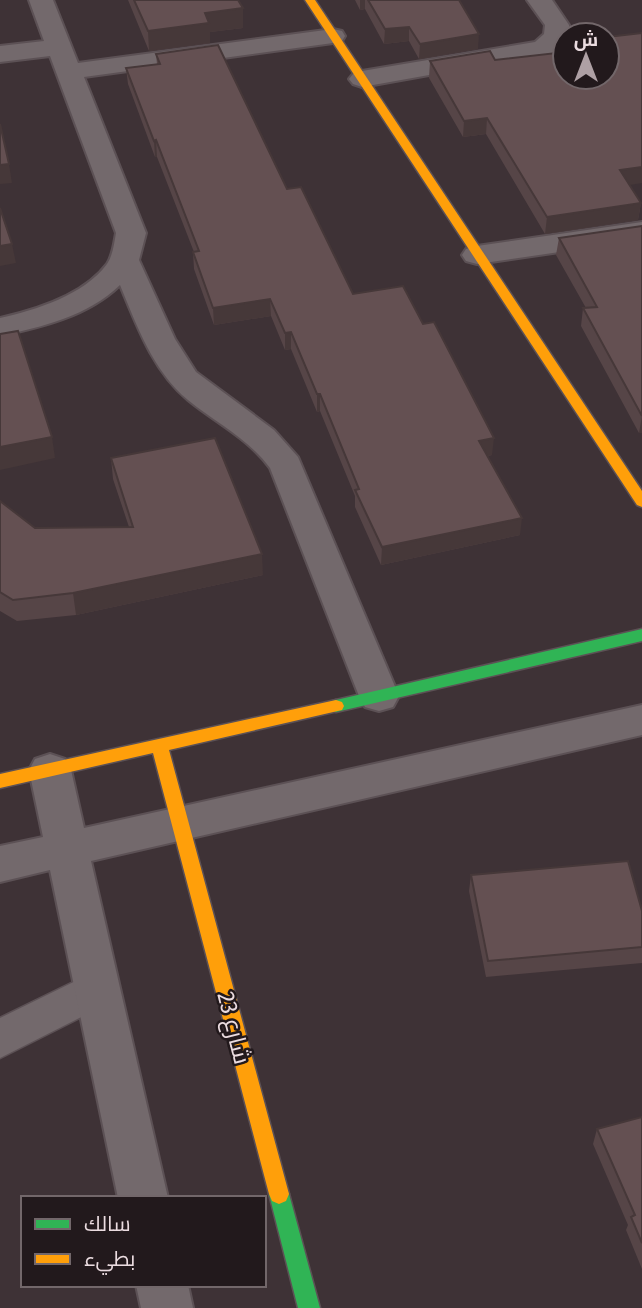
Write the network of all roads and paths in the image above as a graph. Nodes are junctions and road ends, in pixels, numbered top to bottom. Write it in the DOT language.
graph roads {
  1 [pos="41,0"];
  2 [pos="310,0"];
  3 [pos="539,0"];
  4 [pos="333,36"];
  5 [pos="0,54"];
  6 [pos="64,59"];
  7 [pos="362,79"];
  8 [pos="642,231"];
  9 [pos="477,255"];
  10 [pos="124,260"];
  11 [pos="0,327"];
  12 [pos="642,502"];
  13 [pos="642,635"];
  14 [pos="379,696"];
  15 [pos="642,720"];
  16 [pos="160,747"];
  17 [pos="50,770"];
  18 [pos="0,781"];
  19 [pos="183,825"];
  20 [pos="67,850"];
  21 [pos="0,864"];
  22 [pos="98,988"];
  23 [pos="0,1039"];
  24 [pos="143,1196"];
  25 [pos="162,1287"];
  26 [pos="167,1308"];
  27 [pos="309,1308"];
  1 -- 6 [label="street"];
  2 -- 4 [label="street"];
  3 -- 7 [label="street"];
  4 -- 6 [label="street"];
  4 -- 7 [label="street"];
  5 -- 6 [label="street"];
  6 -- 10 [label="street"];
  7 -- 9 [label="street"];
  8 -- 9 [label="street"];
  9 -- 12 [label="street"];
  10 -- 11 [label="street"];
  10 -- 14 [label="street"];
  13 -- 14 [label="street"];
  14 -- 16 [label="street"];
  15 -- 19 [label="street"];
  16 -- 17 [label="street"];
  16 -- 19 [label="street, شارع 23"];
  17 -- 18 [label="street"];
  17 -- 20 [label="street"];
  19 -- 20 [label="street"];
  19 -- 27 [label="street, شارع 23"];
  20 -- 21 [label="street"];
  20 -- 22 [label="street"];
  22 -- 23 [label="lane"];
  22 -- 24 [label="street"];
  25 -- 26 [label="street"];
}
